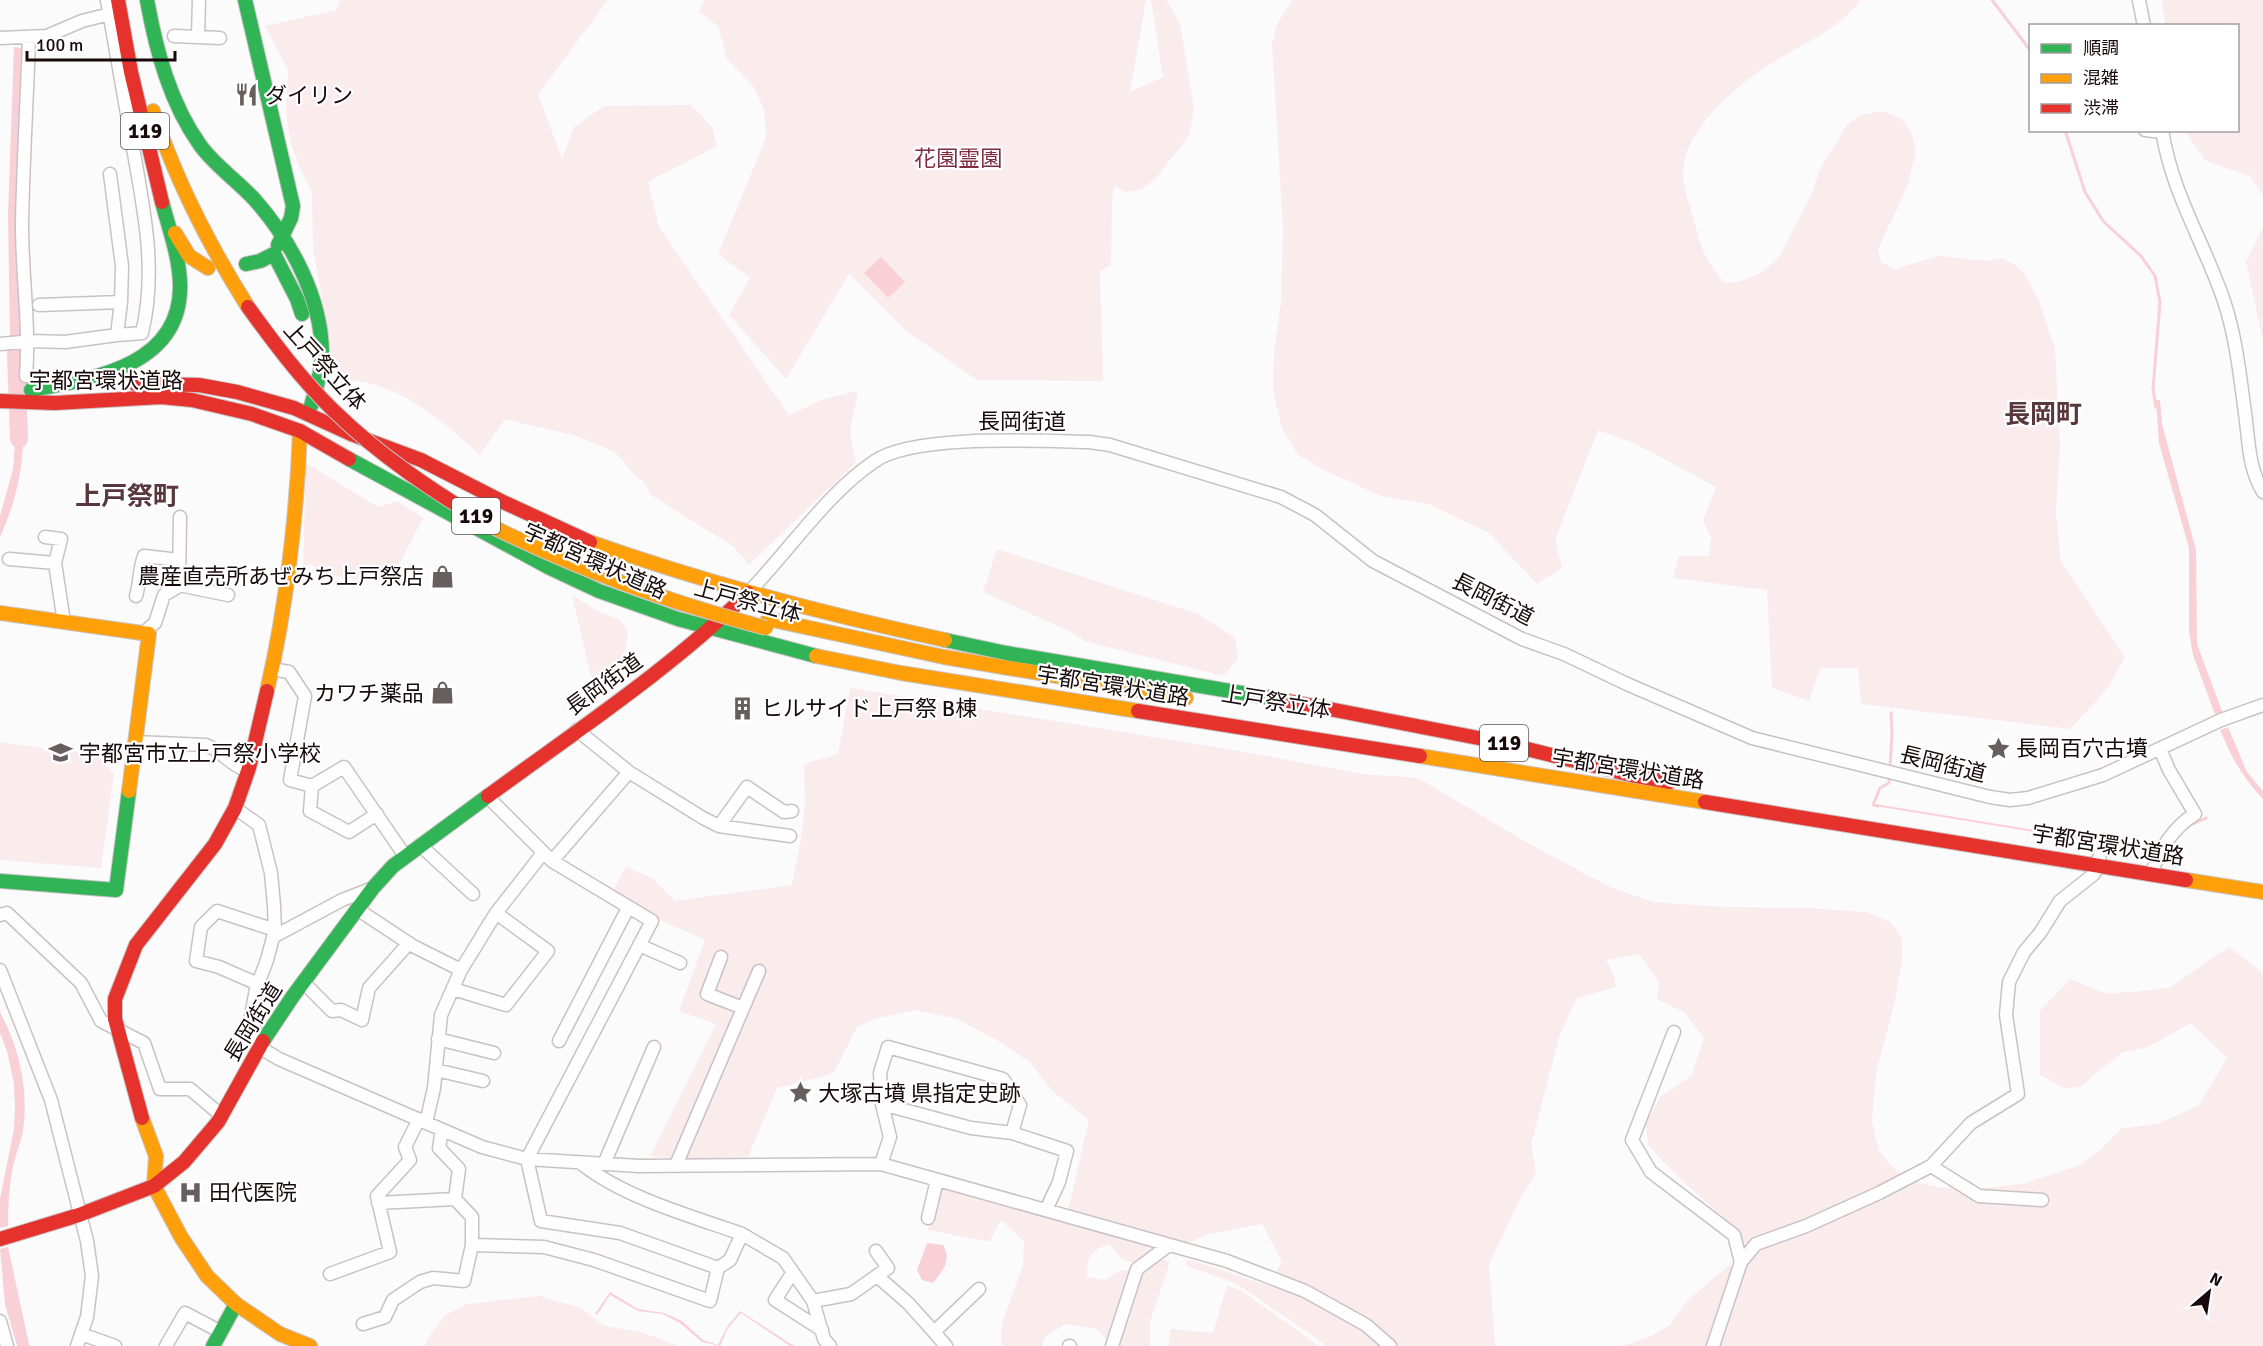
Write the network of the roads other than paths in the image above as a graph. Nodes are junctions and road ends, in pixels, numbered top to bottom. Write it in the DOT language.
graph roads {
  1 [pos="107,0"];
  2 [pos="118,0"];
  3 [pos="127,0"];
  4 [pos="139,0"];
  5 [pos="147,0"];
  6 [pos="199,0"];
  7 [pos="245,0"];
  8 [pos="2139,0"];
  9 [pos="110,14"];
  10 [pos="2144,24"];
  11 [pos="174,36"];
  12 [pos="198,37"];
  13 [pos="0,38"];
  14 [pos="28,38"];
  15 [pos="220,38"];
  16 [pos="148,71"];
  17 [pos="2162,132"];
  18 [pos="110,174"];
  19 [pos="158,187"];
  20 [pos="282,235"];
  21 [pos="274,254"];
  22 [pos="246,264"];
  23 [pos="208,268"];
  24 [pos="121,302"];
  25 [pos="39,305"];
  26 [pos="117,335"];
  27 [pos="307,337"];
  28 [pos="29,342"];
  29 [pos="0,344"];
  30 [pos="307,359"];
  31 [pos="26,376"];
  32 [pos="0,388"];
  33 [pos="31,396"];
  34 [pos="0,401"];
  35 [pos="294,408"];
  36 [pos="309,414"];
  37 [pos="300,431"];
  38 [pos="2263,492"];
  39 [pos="180,517"];
  40 [pos="45,537"];
  41 [pos="9,559"];
  42 [pos="180,560"];
  43 [pos="55,563"];
  44 [pos="179,585"];
  45 [pos="748,593"];
  46 [pos="228,595"];
  47 [pos="135,596"];
  48 [pos="0,613"];
  49 [pos="64,622"];
  50 [pos="767,623"];
  51 [pos="712,628"];
  52 [pos="142,634"];
  53 [pos="272,669"];
  54 [pos="1204,702"];
  55 [pos="2263,705"];
  56 [pos="1294,716"];
  57 [pos="577,730"];
  58 [pos="135,742"];
  59 [pos="2160,749"];
  60 [pos="248,771"];
  61 [pos="629,772"];
  62 [pos="1631,775"];
  63 [pos="312,786"];
  64 [pos="1623,789"];
  65 [pos="487,796"];
  66 [pos="235,808"];
  67 [pos="792,811"];
  68 [pos="377,814"];
  69 [pos="719,826"];
  70 [pos="790,836"];
  71 [pos="420,845"];
  72 [pos="405,856"];
  73 [pos="548,857"];
  74 [pos="2099,859"];
  75 [pos="2153,867"];
  76 [pos="2263,878"];
  77 [pos="0,881"];
  78 [pos="373,888"];
  79 [pos="2263,892"];
  80 [pos="473,894"];
  81 [pos="628,908"];
  82 [pos="357,909"];
  83 [pos="496,914"];
  84 [pos="0,915"];
  85 [pos="274,933"];
  86 [pos="409,943"];
  87 [pos="639,945"];
  88 [pos="721,957"];
  89 [pos="680,963"];
  90 [pos="0,970"];
  91 [pos="461,970"];
  92 [pos="759,971"];
  93 [pos="303,982"];
  94 [pos="258,984"];
  95 [pos="453,988"];
  96 [pos="743,1008"];
  97 [pos="117,1030"];
  98 [pos="1674,1032"];
  99 [pos="438,1040"];
  100 [pos="559,1041"];
  101 [pos="258,1047"];
  102 [pos="654,1047"];
  103 [pos="494,1053"];
  104 [pos="436,1070"];
  105 [pos="483,1081"];
  106 [pos="882,1104"];
  107 [pos="222,1116"];
  108 [pos="422,1121"];
  109 [pos="442,1130"];
  110 [pos="1012,1133"];
  111 [pos="527,1159"];
  112 [pos="582,1164"];
  113 [pos="604,1164"];
  114 [pos="881,1164"];
  115 [pos="676,1165"];
  116 [pos="1931,1167"];
  117 [pos="937,1180"];
  118 [pos="154,1186"];
  119 [pos="455,1199"];
  120 [pos="2042,1200"];
  121 [pos="378,1203"];
  122 [pos="1046,1210"];
  123 [pos="79,1215"];
  124 [pos="928,1218"];
  125 [pos="742,1234"];
  126 [pos="6,1237"];
  127 [pos="472,1245"];
  128 [pos="1169,1245"];
  129 [pos="876,1251"];
  130 [pos="1741,1262"];
  131 [pos="718,1268"];
  132 [pos="793,1272"];
  133 [pos="330,1274"];
  134 [pos="878,1276"];
  135 [pos="979,1289"];
  136 [pos="813,1301"];
  137 [pos="236,1304"];
  138 [pos="0,1321"];
  139 [pos="363,1324"];
  140 [pos="822,1330"];
  141 [pos="221,1332"];
  142 [pos="934,1332"];
  143 [pos="79,1340"];
  144 [pos="7,1346"];
  145 [pos="116,1346"];
  146 [pos="166,1346"];
  147 [pos="213,1346"];
  148 [pos="310,1346"];
  149 [pos="830,1346"];
  150 [pos="946,1346"];
  151 [pos="1112,1346"];
  152 [pos="1390,1346"];
  153 [pos="1713,1346"];
  1 -- 9 [label="street"];
  2 -- 16 [label="main road, 119"];
  3 -- 16 [label="main road, 上戸祭立体 / 119"];
  4 -- 16 [label="main road, 上戸祭立体 / 119"];
  5 -- 16 [label="main road, 119"];
  6 -- 12 [label="street"];
  7 -- 20 [label="main road"];
  8 -- 10 [label="street"];
  9 -- 14 [label="street"];
  9 -- 26 [label="street"];
  11 -- 12 [label="street"];
  12 -- 15 [label="street"];
  13 -- 14 [label="street"];
  14 -- 28 [label="street"];
  16 -- 19 [label="main road, 119"];
  16 -- 20 [label="main road, 119"];
  16 -- 50 [label="main road, 上戸祭立体 / 119, bridge"];
  17 -- 38 [label="street"];
  18 -- 24 [label="street"];
  19 -- 23 [label="main road, 119"];
  19 -- 33 [label="main road, 119"];
  20 -- 21 [label="main road"];
  20 -- 36 [label="main road, 119"];
  21 -- 22 [label="main road"];
  21 -- 27 [label="main road"];
  24 -- 25 [label="street"];
  24 -- 26 [label="street"];
  26 -- 28 [label="street"];
  28 -- 29 [label="street"];
  28 -- 31 [label="street"];
  30 -- 35 [label="main road"];
  32 -- 33 [label="main road, 宇都宮環状道路 / 119"];
  33 -- 34 [label="main road, 宇都宮環状道路 / 119"];
  33 -- 35 [label="main road, 宇都宮環状道路 / 119"];
  33 -- 37 [label="main road, 宇都宮環状道路 / 119"];
  35 -- 36 [label="main road, 宇都宮環状道路 / 119"];
  35 -- 37 [label="main road"];
  36 -- 37 [label="main road"];
  36 -- 45 [label="main road, 宇都宮環状道路 / 119"];
  37 -- 51 [label="main road, 宇都宮環状道路 / 119"];
  37 -- 53 [label="main road"];
  39 -- 42 [label="street"];
  40 -- 43 [label="street"];
  41 -- 43 [label="street"];
  42 -- 44 [label="street"];
  42 -- 47 [label="street"];
  43 -- 49 [label="street"];
  44 -- 46 [label="street"];
  44 -- 52 [label="street"];
  45 -- 51 [label="main road, 長岡街道"];
  45 -- 59 [label="street, 長岡街道"];
  45 -- 62 [label="main road, 宇都宮環状道路 / 119"];
  48 -- 49 [label="main road"];
  49 -- 52 [label="main road"];
  50 -- 54 [label="main road, 上戸祭立体 / 119"];
  50 -- 64 [label="main road, 上戸祭立体 / 119"];
  51 -- 57 [label="main road, 長岡街道"];
  51 -- 64 [label="main road, 宇都宮環状道路 / 119"];
  52 -- 58 [label="main road"];
  53 -- 60 [label="main road"];
  53 -- 63 [label="street"];
  55 -- 59 [label="street, 長岡街道"];
  56 -- 62 [label="main road, 上戸祭立体 / 119"];
  57 -- 61 [label="street"];
  57 -- 65 [label="main road, 長岡街道"];
  58 -- 60 [label="street"];
  58 -- 77 [label="main road"];
  59 -- 75 [label="street"];
  60 -- 66 [label="main road"];
  61 -- 69 [label="street"];
  61 -- 73 [label="street"];
  62 -- 74 [label="main road, 宇都宮環状道路 / 119"];
  63 -- 68 [label="street"];
  63 -- 68 [label="street"];
  64 -- 74 [label="main road, 宇都宮環状道路 / 119"];
  65 -- 71 [label="main road, 長岡街道"];
  65 -- 73 [label="street"];
  66 -- 85 [label="street"];
  66 -- 97 [label="main road"];
  67 -- 69 [label="street"];
  68 -- 72 [label="street"];
  69 -- 70 [label="street"];
  71 -- 72 [label="main road, 長岡街道"];
  71 -- 80 [label="street"];
  72 -- 78 [label="main road, 長岡街道"];
  73 -- 81 [label="street"];
  73 -- 83 [label="street"];
  74 -- 75 [label="main road, 宇都宮環状道路 / 119"];
  74 -- 116 [label="street"];
  75 -- 76 [label="main road, 宇都宮環状道路 / 119"];
  75 -- 79 [label="main road, 宇都宮環状道路 / 119"];
  78 -- 82 [label="main road, 長岡街道"];
  78 -- 85 [label="street"];
  81 -- 87 [label="street"];
  81 -- 100 [label="street"];
  82 -- 86 [label="street"];
  82 -- 93 [label="main road, 長岡街道"];
  83 -- 91 [label="street"];
  83 -- 95 [label="street"];
  84 -- 97 [label="street"];
  85 -- 94 [label="street"];
  85 -- 94 [label="street"];
  86 -- 91 [label="street"];
  86 -- 93 [label="street"];
  87 -- 89 [label="street"];
  87 -- 111 [label="street"];
  88 -- 96 [label="street"];
  90 -- 123 [label="street"];
  91 -- 95 [label="street"];
  92 -- 96 [label="street"];
  93 -- 101 [label="main road, 長岡街道"];
  94 -- 101 [label="street"];
  95 -- 99 [label="street"];
  96 -- 115 [label="street"];
  97 -- 107 [label="street"];
  97 -- 118 [label="main road"];
  98 -- 130 [label="street"];
  99 -- 103 [label="street"];
  99 -- 104 [label="street"];
  101 -- 107 [label="main road, 長岡街道"];
  101 -- 108 [label="street"];
  102 -- 113 [label="street"];
  104 -- 105 [label="street"];
  104 -- 108 [label="street"];
  106 -- 110 [label="street"];
  106 -- 110 [label="street"];
  106 -- 114 [label="street"];
  107 -- 118 [label="main road, 長岡街道"];
  108 -- 109 [label="street"];
  108 -- 121 [label="street"];
  109 -- 111 [label="street"];
  109 -- 119 [label="street"];
  110 -- 122 [label="street"];
  111 -- 112 [label="street"];
  111 -- 131 [label="street"];
  112 -- 113 [label="street"];
  112 -- 125 [label="street"];
  113 -- 115 [label="street"];
  114 -- 115 [label="street"];
  114 -- 117 [label="street"];
  116 -- 120 [label="street"];
  116 -- 130 [label="street"];
  117 -- 122 [label="street"];
  117 -- 124 [label="street"];
  118 -- 123 [label="main road, 長岡街道"];
  118 -- 137 [label="main road"];
  119 -- 121 [label="street"];
  119 -- 127 [label="street"];
  121 -- 133 [label="street"];
  122 -- 128 [label="street"];
  123 -- 126 [label="main road, 長岡街道"];
  123 -- 143 [label="street"];
  125 -- 131 [label="street"];
  125 -- 132 [label="street"];
  127 -- 131 [label="street"];
  127 -- 139 [label="street"];
  128 -- 151 [label="street"];
  128 -- 152 [label="street"];
  129 -- 134 [label="street"];
  130 -- 153 [label="street"];
  132 -- 136 [label="street"];
  132 -- 140 [label="street"];
  134 -- 136 [label="street"];
  134 -- 142 [label="street"];
  135 -- 142 [label="street"];
  136 -- 140 [label="street"];
  137 -- 141 [label="main road"];
  137 -- 148 [label="main road"];
  138 -- 144 [label="street"];
  140 -- 149 [label="street"];
  141 -- 146 [label="street"];
  141 -- 147 [label="main road"];
  142 -- 150 [label="street"];
  143 -- 145 [label="street"];
}
